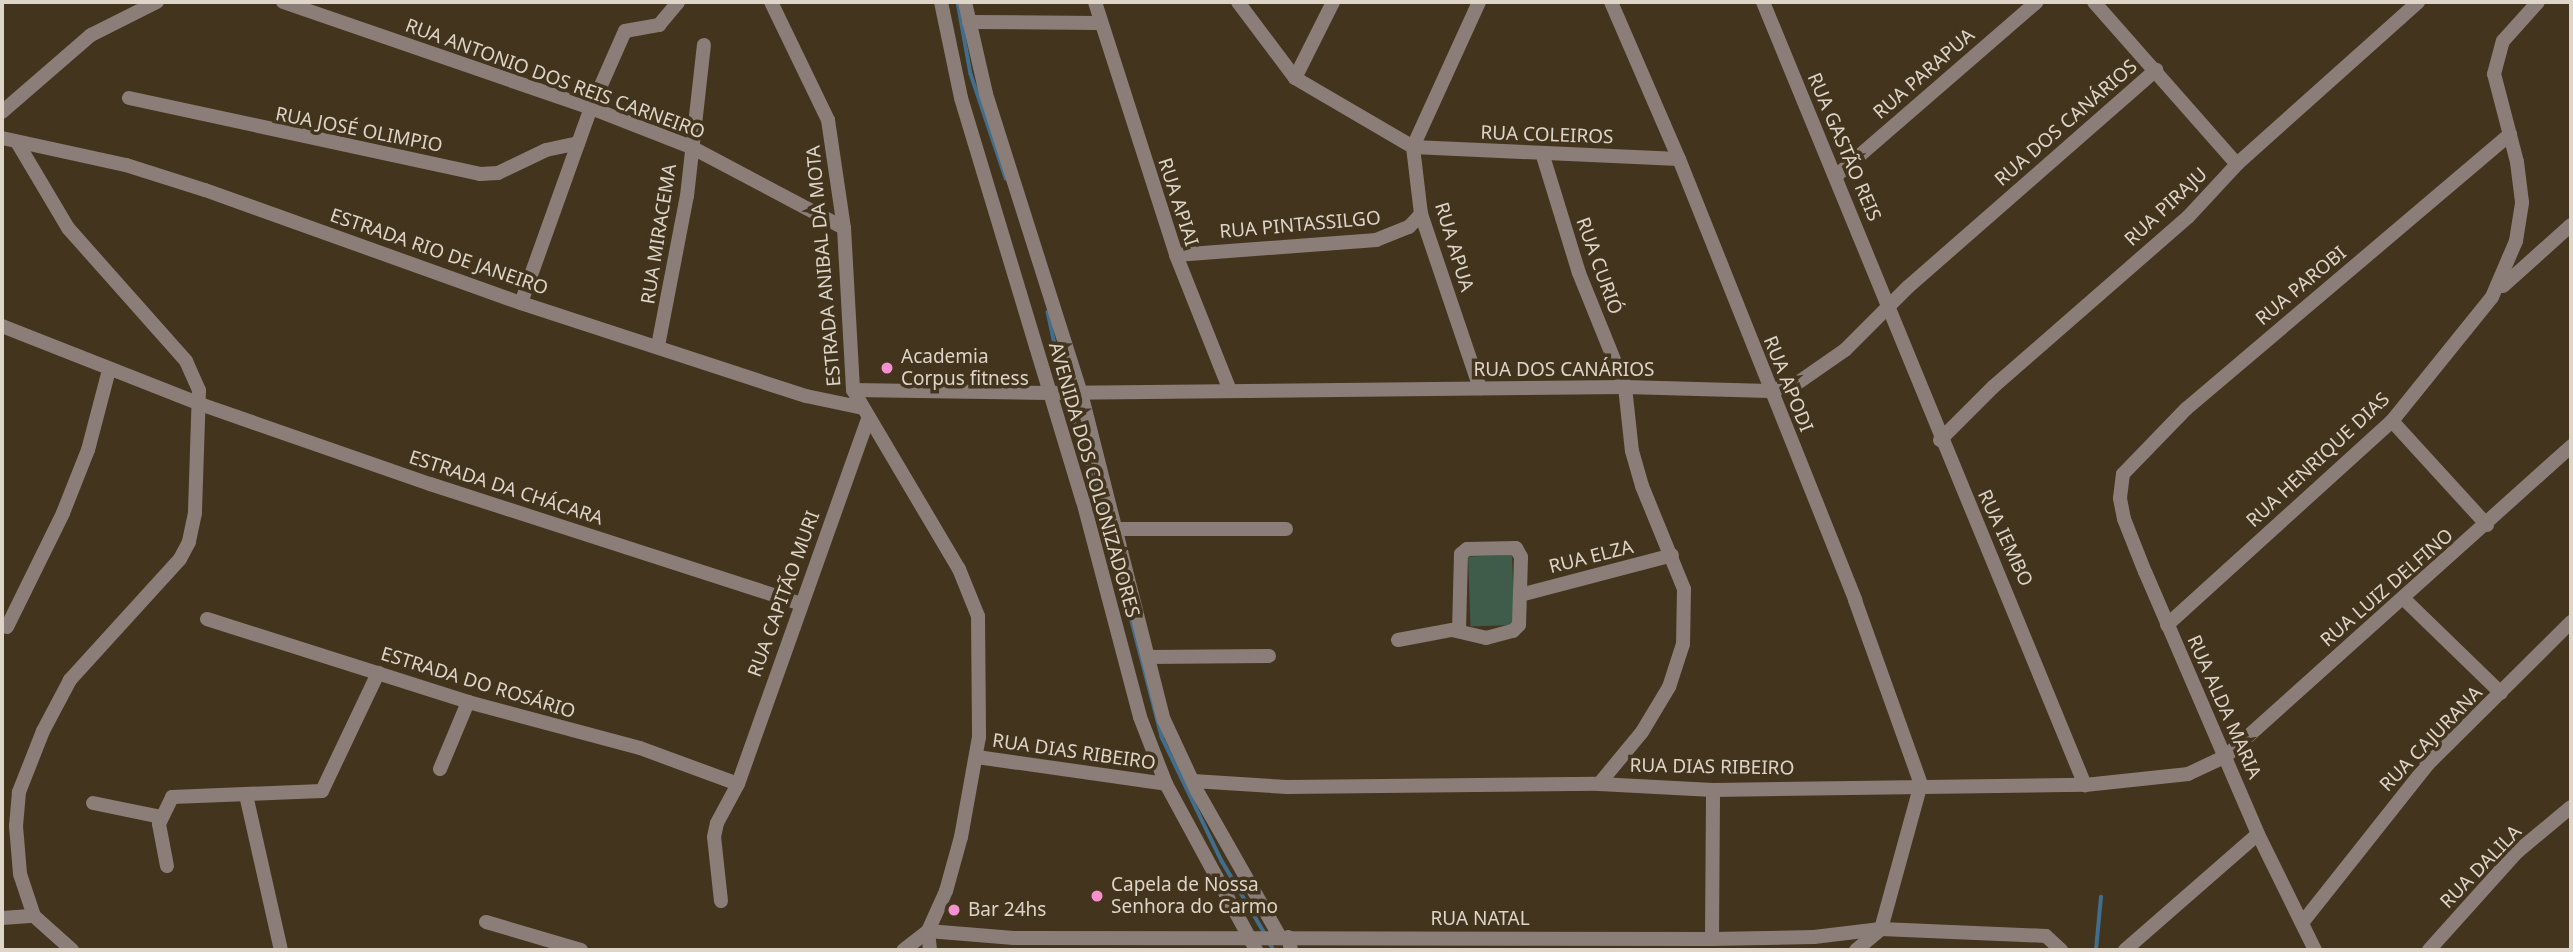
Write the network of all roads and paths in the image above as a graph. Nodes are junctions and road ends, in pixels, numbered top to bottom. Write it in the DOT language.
graph roads {
  1 [pos="157,2"];
  2 [pos="283,2"];
  3 [pos="678,2"];
  4 [pos="771,2"];
  5 [pos="941,2"];
  6 [pos="965,2"];
  7 [pos="1094,2"];
  8 [pos="1238,2"];
  9 [pos="1333,2"];
  10 [pos="1479,2"];
  11 [pos="1611,2"];
  12 [pos="1763,2"];
  13 [pos="2037,2"];
  14 [pos="2094,2"];
  15 [pos="2418,2"];
  16 [pos="2538,2"];
  17 [pos="969,22"];
  18 [pos="1098,23"];
  19 [pos="704,45"];
  20 [pos="2156,70"];
  21 [pos="1295,78"];
  22 [pos="129,98"];
  23 [pos="591,108"];
  24 [pos="2,112"];
  25 [pos="2510,134"];
  26 [pos="2,138"];
  27 [pos="17,142"];
  28 [pos="578,143"];
  29 [pos="1413,147"];
  30 [pos="691,148"];
  31 [pos="1543,156"];
  32 [pos="1679,159"];
  33 [pos="2237,164"];
  34 [pos="1837,175"];
  35 [pos="1421,214"];
  36 [pos="2571,225"];
  37 [pos="844,228"];
  38 [pos="1176,255"];
  39 [pos="2492,297"];
  40 [pos="521,303"];
  41 [pos="1888,308"];
  42 [pos="2,326"];
  43 [pos="658,346"];
  44 [pos="109,370"];
  45 [pos="1625,387"];
  46 [pos="1480,388"];
  47 [pos="853,390"];
  48 [pos="1230,391"];
  49 [pos="1769,391"];
  50 [pos="1051,393"];
  51 [pos="1076,393"];
  52 [pos="200,404"];
  53 [pos="866,413"];
  54 [pos="2392,421"];
  55 [pos="1940,440"];
  56 [pos="2571,446"];
  57 [pos="2123,474"];
  58 [pos="2487,525"];
  59 [pos="1115,529"];
  60 [pos="1286,529"];
  61 [pos="1672,555"];
  62 [pos="1520,595"];
  63 [pos="2404,599"];
  64 [pos="801,604"];
  65 [pos="207,619"];
  66 [pos="2571,622"];
  67 [pos="2167,625"];
  68 [pos="7,627"];
  69 [pos="1460,631"];
  70 [pos="1398,640"];
  71 [pos="1269,656"];
  72 [pos="1148,657"];
  73 [pos="378,673"];
  74 [pos="2501,694"];
  75 [pos="468,702"];
  76 [pos="2227,756"];
  77 [pos="977,757"];
  78 [pos="440,769"];
  79 [pos="1193,781"];
  80 [pos="738,784"];
  81 [pos="1166,784"];
  82 [pos="1599,784"];
  83 [pos="1921,784"];
  84 [pos="2085,785"];
  85 [pos="1713,790"];
  86 [pos="246,794"];
  87 [pos="93,803"];
  88 [pos="2569,814"];
  89 [pos="161,817"];
  90 [pos="2258,834"];
  91 [pos="167,866"];
  92 [pos="721,901"];
  93 [pos="34,916"];
  94 [pos="2,918"];
  95 [pos="486,922"];
  96 [pos="2302,923"];
  97 [pos="1881,929"];
  98 [pos="928,931"];
  99 [pos="1712,939"];
  100 [pos="1283,940"];
  101 [pos="1254,942"];
  102 [pos="72,950"];
  103 [pos="281,950"];
  104 [pos="581,950"];
  105 [pos="904,950"];
  106 [pos="930,950"];
  107 [pos="1856,950"];
  108 [pos="2061,950"];
  109 [pos="2125,950"];
  110 [pos="2315,950"];
  111 [pos="2429,950"];
  1 -- 24 [label="street"];
  2 -- 23 [label="street, RUA ANTONIO DOS REIS CARNEIRO"];
  3 -- 23 [label="street"];
  4 -- 37 [label="street, ESTRADA ANIBAL DA MOTA"];
  5 -- 50 [label="street, AVENIDA DOS COLONIZADORES"];
  6 -- 17 [label="street, AVENIDA DOS COLONIZADORES"];
  7 -- 18 [label="street, RUA APIAI"];
  8 -- 21 [label="street"];
  9 -- 21 [label="street"];
  10 -- 29 [label="street"];
  11 -- 32 [label="street, RUA APODI"];
  12 -- 34 [label="street, RUA GASTÃO REIS"];
  13 -- 34 [label="street, RUA PARAPUA"];
  14 -- 20 [label="street"];
  15 -- 33 [label="street, RUA PIRAJU"];
  16 -- 25 [label="street, RUA HENRIQUE DIAS"];
  17 -- 18 [label="street"];
  17 -- 51 [label="street, AVENIDA DOS COLONIZADORES"];
  18 -- 38 [label="street, RUA APIAI"];
  19 -- 30 [label="street, RUA MIRACEMA"];
  20 -- 33 [label="street"];
  20 -- 41 [label="street, RUA DOS CANÁRIOS"];
  21 -- 29 [label="street"];
  22 -- 28 [label="street, RUA JOSÉ OLIMPIO"];
  23 -- 28 [label="street"];
  23 -- 30 [label="street, RUA ANTONIO DOS REIS CARNEIRO"];
  25 -- 39 [label="street, RUA HENRIQUE DIAS"];
  25 -- 57 [label="street, RUA PAROBI"];
  26 -- 27 [label="street, ESTRADA RIO DE JANEIRO"];
  27 -- 40 [label="street, ESTRADA RIO DE JANEIRO"];
  27 -- 52 [label="street"];
  28 -- 40 [label="street"];
  29 -- 31 [label="street, RUA COLEIROS"];
  29 -- 35 [label="street, RUA APUA"];
  30 -- 37 [label="street, RUA ANTONIO DOS REIS CARNEIRO"];
  30 -- 43 [label="street, RUA MIRACEMA"];
  31 -- 32 [label="street, RUA COLEIROS"];
  31 -- 45 [label="street, RUA CURIÓ"];
  32 -- 49 [label="street, RUA APODI"];
  33 -- 55 [label="street, RUA PIRAJU"];
  34 -- 41 [label="street, RUA GASTÃO REIS"];
  35 -- 38 [label="street, RUA PINTASSILGO"];
  35 -- 46 [label="street, RUA APUA"];
  36 -- 39 [label="street"];
  37 -- 47 [label="street, ESTRADA ANIBAL DA MOTA"];
  38 -- 48 [label="street, RUA APIAI"];
  39 -- 54 [label="street, RUA HENRIQUE DIAS"];
  40 -- 43 [label="street, ESTRADA RIO DE JANEIRO"];
  41 -- 49 [label="street, RUA DOS CANÁRIOS"];
  41 -- 55 [label="street, RUA IEMBO"];
  42 -- 44 [label="street"];
  43 -- 53 [label="street, ESTRADA RIO DE JANEIRO"];
  44 -- 52 [label="street"];
  44 -- 68 [label="street"];
  45 -- 46 [label="street, RUA DOS CANÁRIOS"];
  45 -- 49 [label="street, RUA DOS CANÁRIOS"];
  45 -- 61 [label="street, RUA CURIÓ"];
  46 -- 48 [label="street, RUA DOS CANÁRIOS"];
  47 -- 50 [label="street, RUA DOS CANÁRIOS"];
  47 -- 53 [label="street, ESTRADA ANIBAL DA MOTA"];
  48 -- 51 [label="street, RUA DOS CANÁRIOS"];
  49 -- 83 [label="street, RUA APODI"];
  50 -- 51 [label="street, RUA DOS CANÁRIOS"];
  50 -- 81 [label="street, AVENIDA DOS COLONIZADORES"];
  51 -- 59 [label="street, AVENIDA DOS COLONIZADORES"];
  52 -- 64 [label="street, ESTRADA DA CHÁCARA"];
  52 -- 93 [label="street"];
  53 -- 64 [label="street, RUA CAPITÃO MURI"];
  53 -- 77 [label="street, ESTRADA ANIBAL DA MOTA"];
  54 -- 58 [label="street"];
  54 -- 67 [label="street, RUA HENRIQUE DIAS"];
  55 -- 84 [label="street, RUA IEMBO"];
  56 -- 58 [label="street, RUA LUIZ DELFINO"];
  57 -- 67 [label="street, RUA ALDA MARIA"];
  58 -- 63 [label="street, RUA LUIZ DELFINO"];
  59 -- 60 [label="street"];
  59 -- 72 [label="street, AVENIDA DOS COLONIZADORES"];
  61 -- 62 [label="street, RUA ELZA"];
  61 -- 82 [label="street, RUA CURIÓ"];
  62 -- 69 [label="street, RUA ELZA"];
  62 -- 69 [label="street, RUA ELZA"];
  63 -- 74 [label="street"];
  63 -- 76 [label="street, RUA LUIZ DELFINO"];
  64 -- 80 [label="street, RUA CAPITÃO MURI"];
  65 -- 73 [label="street, ESTRADA DO ROSÁRIO"];
  66 -- 74 [label="street, RUA CAJURANA"];
  67 -- 76 [label="street, RUA ALDA MARIA"];
  69 -- 70 [label="street, RUA ELZA"];
  71 -- 72 [label="street"];
  72 -- 79 [label="street, AVENIDA DOS COLONIZADORES"];
  73 -- 75 [label="street, ESTRADA DO ROSÁRIO"];
  73 -- 86 [label="street"];
  74 -- 96 [label="street, RUA CAJURANA"];
  75 -- 78 [label="street"];
  75 -- 80 [label="street, ESTRADA DO ROSÁRIO"];
  76 -- 84 [label="street, RUA DIAS RIBEIRO"];
  76 -- 90 [label="street, RUA ALDA MARIA"];
  77 -- 81 [label="street, RUA DIAS RIBEIRO"];
  77 -- 98 [label="street, ESTRADA ANIBAL DA MOTA"];
  79 -- 82 [label="street, RUA DIAS RIBEIRO"];
  79 -- 100 [label="street, AVENIDA DOS COLONIZADORES"];
  80 -- 92 [label="street, RUA CAPITÃO MURI"];
  81 -- 101 [label="street, AVENIDA DOS COLONIZADORES"];
  82 -- 85 [label="street, RUA DIAS RIBEIRO"];
  83 -- 84 [label="street, RUA DIAS RIBEIRO"];
  83 -- 85 [label="street, RUA DIAS RIBEIRO"];
  83 -- 97 [label="street"];
  85 -- 99 [label="street"];
  86 -- 89 [label="street"];
  86 -- 103 [label="street"];
  87 -- 89 [label="street"];
  88 -- 111 [label="street, RUA DALILA"];
  89 -- 91 [label="street"];
  90 -- 96 [label="street, RUA ALDA MARIA"];
  90 -- 109 [label="street"];
  93 -- 94 [label="street"];
  93 -- 102 [label="street"];
  95 -- 104 [label="street"];
  96 -- 110 [label="street, RUA ALDA MARIA"];
  97 -- 99 [label="street, RUA NATAL"];
  97 -- 107 [label="street"];
  97 -- 108 [label="street, RUA NATAL"];
  98 -- 101 [label="street, RUA NATAL"];
  98 -- 105 [label="street, ESTRADA ANIBAL DA MOTA"];
  98 -- 106 [label="street"];
  99 -- 100 [label="street, RUA NATAL"];
  100 -- 101 [label="street, RUA NATAL"];
}
